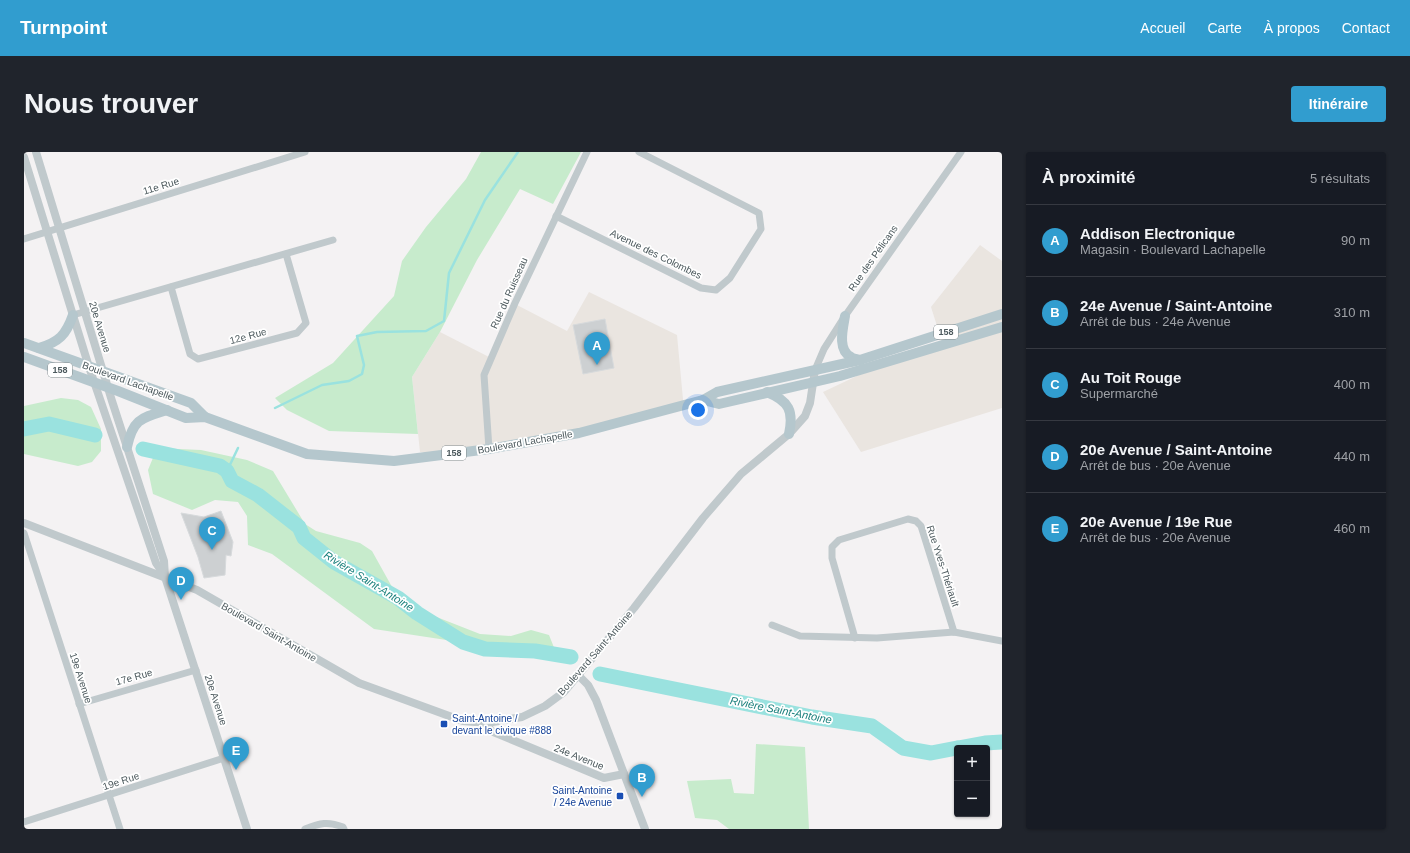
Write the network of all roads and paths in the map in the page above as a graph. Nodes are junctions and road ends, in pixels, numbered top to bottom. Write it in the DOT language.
graph roads {
  1 [pos="36,152"];
  2 [pos="305,152"];
  3 [pos="587,152"];
  4 [pos="638,152"];
  5 [pos="961,152"];
  6 [pos="24,157"];
  7 [pos="556,216"];
  8 [pos="59,228"];
  9 [pos="47,232"];
  10 [pos="24,239"];
  11 [pos="333,240"];
  12 [pos="286,254"];
  13 [pos="170,287"];
  14 [pos="85,312"];
  15 [pos="1002,314"];
  16 [pos="73,315"];
  17 [pos="845,316"];
  18 [pos="1002,327"];
  19 [pos="24,343"];
  20 [pos="39,348"];
  21 [pos="24,357"];
  22 [pos="860,360"];
  23 [pos="89,367"];
  24 [pos="815,370"];
  25 [pos="103,372"];
  26 [pos="813,382"];
  27 [pos="95,383"];
  28 [pos="108,388"];
  29 [pos="767,392"];
  30 [pos="704,400"];
  31 [pos="167,410"];
  32 [pos="205,417"];
  33 [pos="789,434"];
  34 [pos="128,447"];
  35 [pos="489,449"];
  36 [pos="24,523"];
  37 [pos="24,533"];
  38 [pos="165,577"];
  39 [pos="772,625"];
  40 [pos="954,632"];
  41 [pos="855,638"];
  42 [pos="1002,641"];
  43 [pos="196,670"];
  44 [pos="578,675"];
  45 [pos="79,704"];
  46 [pos="487,723"];
  47 [pos="224,758"];
  48 [pos="624,774"];
  49 [pos="109,795"];
  50 [pos="24,822"];
  51 [pos="120,829"];
  52 [pos="247,829"];
  53 [pos="305,829"];
  54 [pos="344,829"];
  55 [pos="644,829"];
  1 -- 8 [label="street, 20e Avenue"];
  2 -- 8 [label="street, 11e Rue"];
  3 -- 7 [label="street, Rue du Ruisseau"];
  4 -- 7 [label="street, Avenue des Colombes"];
  5 -- 17 [label="street, Rue des Pélicans"];
  6 -- 9 [label="street, 20e Avenue"];
  7 -- 35 [label="street, Rue du Ruisseau"];
  8 -- 9 [label="street, 11e Rue"];
  8 -- 14 [label="street, 20e Avenue"];
  9 -- 10 [label="street, 11e Rue"];
  9 -- 16 [label="street, 20e Avenue"];
  11 -- 12 [label="street"];
  12 -- 13 [label="street"];
  12 -- 13 [label="street, 12e Rue"];
  13 -- 14 [label="street"];
  14 -- 16 [label="street"];
  14 -- 25 [label="street, 20e Avenue"];
  15 -- 22 [label="main road, 158"];
  16 -- 20 [label="main road"];
  16 -- 23 [label="street, 20e Avenue"];
  17 -- 22 [label="main road"];
  17 -- 24 [label="street, Rue des Pélicans"];
  18 -- 26 [label="main road, Boulevard Lachapelle / 158"];
  19 -- 20 [label="main road, Boulevard Lachapelle / 158"];
  20 -- 23 [label="main road, Boulevard Lachapelle / 158"];
  21 -- 27 [label="main road, Boulevard Lachapelle / 158"];
  22 -- 24 [label="main road, Boulevard Lachapelle / 158"];
  23 -- 25 [label="main road, Boulevard Lachapelle / 158"];
  23 -- 27 [label="street, 20e Avenue"];
  24 -- 26 [label="street, Rue des Pélicans"];
  24 -- 30 [label="main road, Boulevard Lachapelle / 158"];
  25 -- 28 [label="street, 20e Avenue"];
  25 -- 32 [label="main road, Boulevard Lachapelle / 158"];
  26 -- 29 [label="main road, Boulevard Lachapelle / 158"];
  26 -- 33 [label="street, Boulevard Saint-Antoine"];
  27 -- 28 [label="main road, Boulevard Lachapelle / 158"];
  27 -- 38 [label="street, 20e Avenue"];
  28 -- 31 [label="main road, Boulevard Lachapelle / 158"];
  28 -- 34 [label="street, 20e Avenue"];
  29 -- 30 [label="main road, Boulevard Lachapelle / 158"];
  29 -- 33 [label="main road"];
  30 -- 35 [label="main road, Boulevard Lachapelle / 158"];
  31 -- 32 [label="main road, Boulevard Lachapelle / 158"];
  31 -- 34 [label="main road"];
  32 -- 35 [label="main road, Boulevard Lachapelle / 158"];
  33 -- 44 [label="street, Boulevard Saint-Antoine"];
  34 -- 38 [label="street, 20e Avenue"];
  36 -- 38 [label="street, Boulevard Saint-Antoine"];
  37 -- 45 [label="street, 19e Avenue"];
  38 -- 43 [label="street, 20e Avenue"];
  38 -- 46 [label="street, Boulevard Saint-Antoine"];
  39 -- 41 [label="street"];
  40 -- 41 [label="street"];
  40 -- 41 [label="street, Rue Yves-Thériault"];
  40 -- 42 [label="street"];
  43 -- 45 [label="street, 17e Rue"];
  43 -- 47 [label="street, 20e Avenue"];
  44 -- 46 [label="street, Boulevard Saint-Antoine"];
  44 -- 48 [label="street, 24e Avenue"];
  45 -- 49 [label="street, 19e Avenue"];
  46 -- 48 [label="street, 24e Avenue"];
  47 -- 49 [label="street, 19e Rue"];
  47 -- 52 [label="street, 20e Avenue"];
  48 -- 55 [label="street, 24e Avenue"];
  49 -- 50 [label="street, 19e Rue"];
  49 -- 51 [label="street, 19e Avenue"];
  53 -- 54 [label="street"];
}
